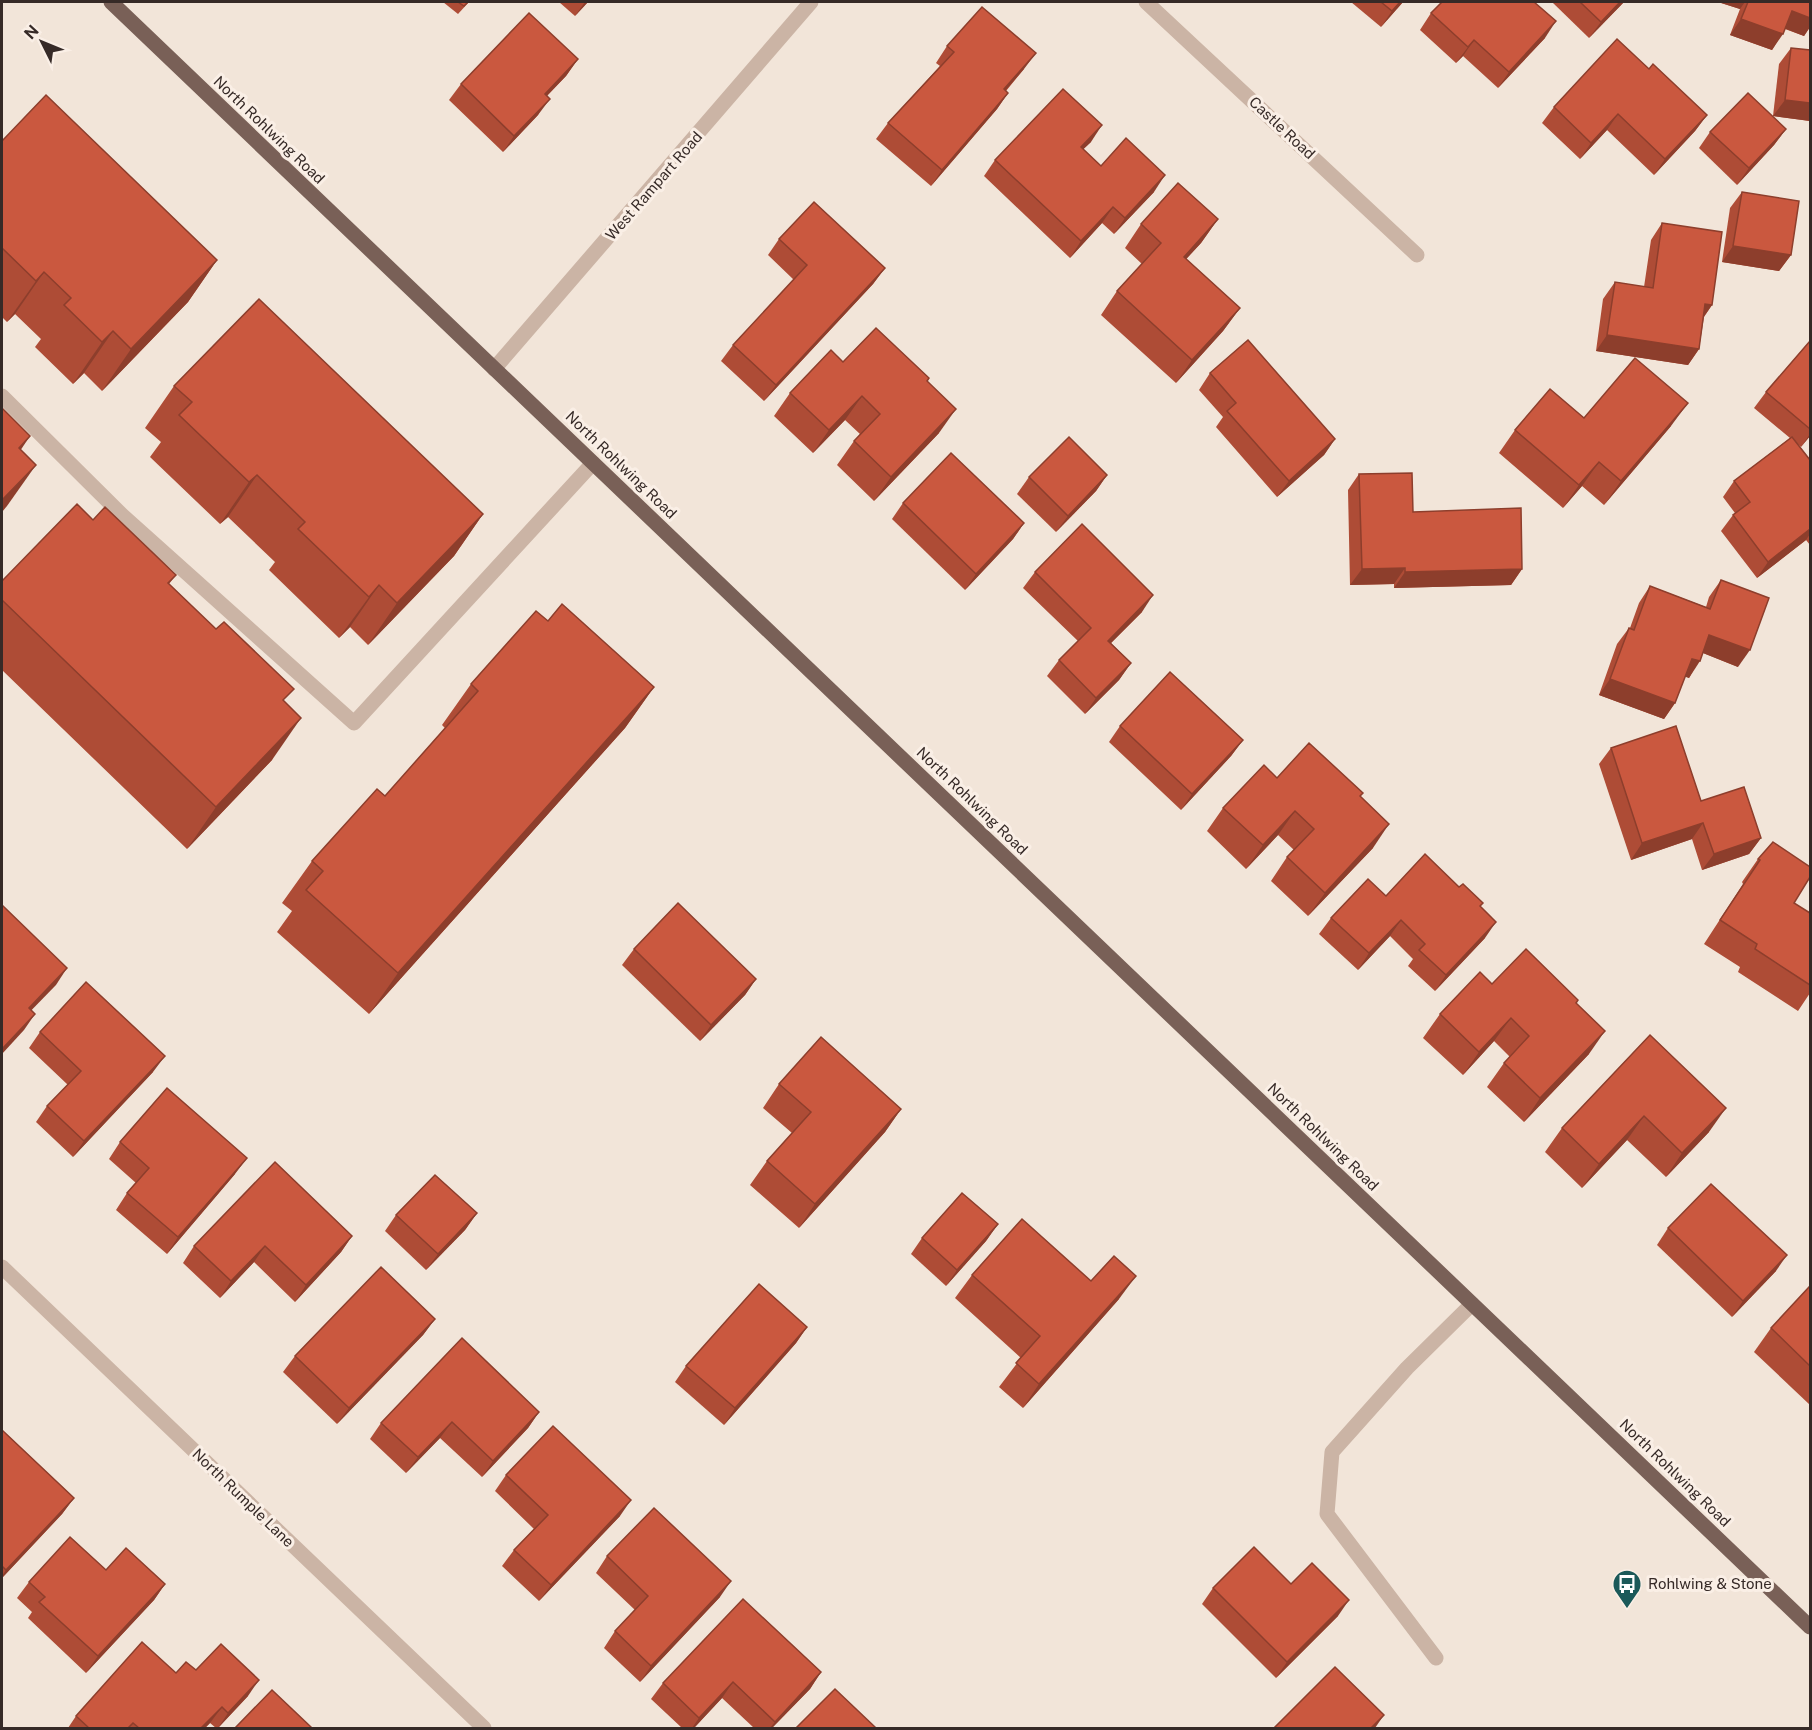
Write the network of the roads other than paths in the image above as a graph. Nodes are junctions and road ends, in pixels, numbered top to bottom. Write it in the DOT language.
graph roads {
  1 [pos="111,2"];
  2 [pos="811,2"];
  3 [pos="1146,2"];
  4 [pos="1417,255"];
  5 [pos="494,369"];
  6 [pos="2,396"];
  7 [pos="593,463"];
  8 [pos="2,1267"];
  9 [pos="1472,1304"];
  10 [pos="1810,1627"];
  11 [pos="1436,1658"];
  12 [pos="484,1728"];
  1 -- 5 [label="main road, North Rohlwing Road"];
  2 -- 5 [label="street, West Rampart Road"];
  3 -- 4 [label="street, Castle Road"];
  5 -- 7 [label="main road, North Rohlwing Road"];
  6 -- 7 [label="street"];
  7 -- 9 [label="main road, North Rohlwing Road"];
  8 -- 12 [label="street, North Rumple Lane"];
  9 -- 10 [label="main road, North Rohlwing Road"];
  9 -- 11 [label="street"];
}
